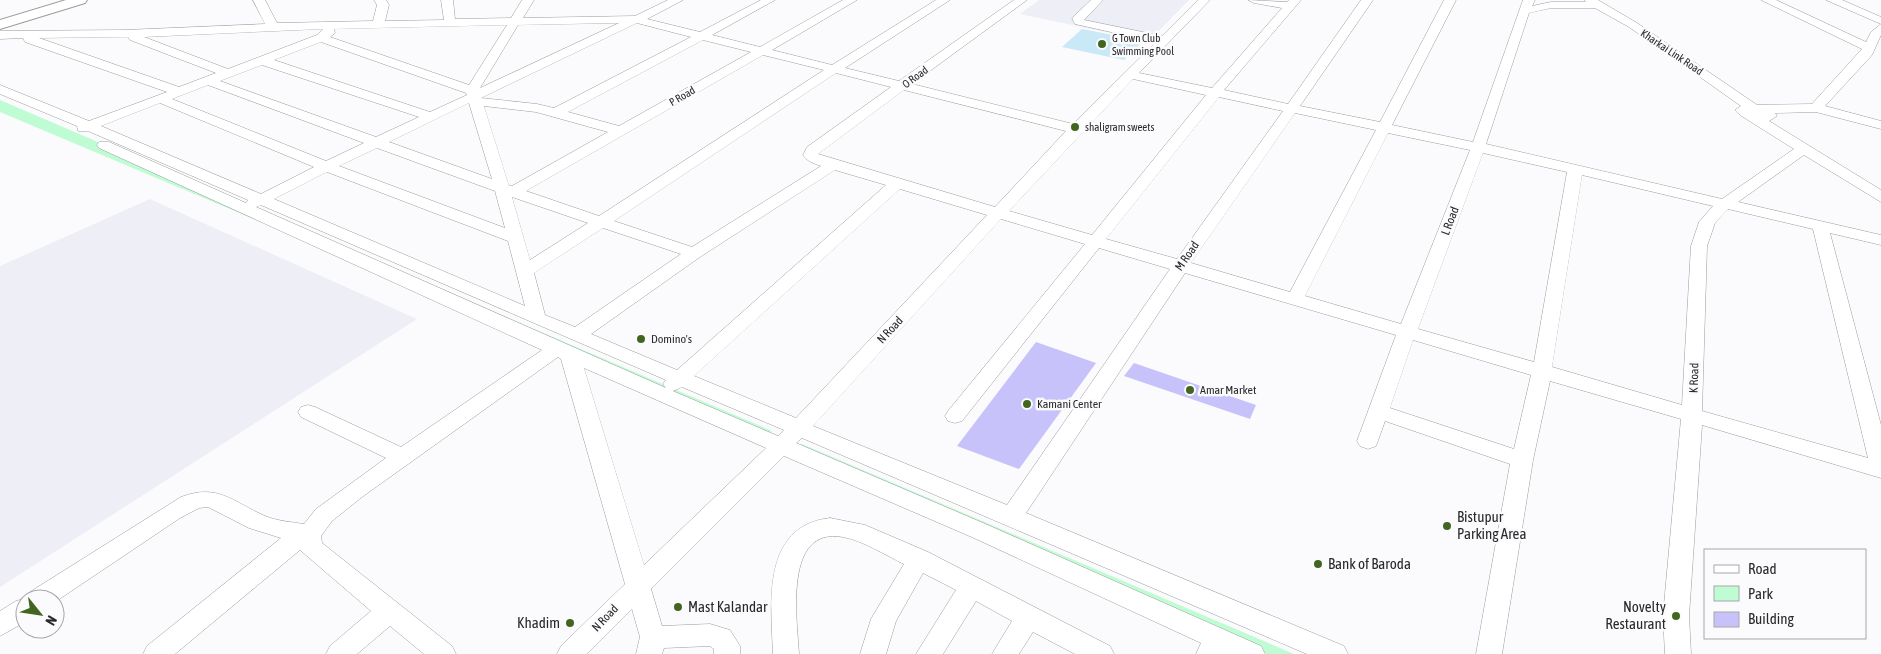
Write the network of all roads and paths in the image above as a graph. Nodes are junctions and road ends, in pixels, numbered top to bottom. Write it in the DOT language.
graph roads {
  1 [pos="80,0"];
  2 [pos="259,0"];
  3 [pos="380,0"];
  4 [pos="447,0"];
  5 [pos="528,0"];
  6 [pos="678,0"];
  7 [pos="769,0"];
  8 [pos="850,0"];
  9 [pos="944,0"];
  10 [pos="1021,0"];
  11 [pos="1097,0"];
  12 [pos="1204,0"];
  13 [pos="1254,0"];
  14 [pos="1367,0"];
  15 [pos="1450,0"];
  16 [pos="1579,0"];
  17 [pos="1767,0"];
  18 [pos="1832,0"];
  19 [pos="1859,0"];
  20 [pos="30,1"];
  21 [pos="1292,3"];
  22 [pos="1591,3"];
  23 [pos="1526,5"];
  24 [pos="1881,9"];
  25 [pos="0,12"];
  26 [pos="636,20"];
  27 [pos="1881,21"];
  28 [pos="516,22"];
  29 [pos="450,23"];
  30 [pos="0,25"];
  31 [pos="378,25"];
  32 [pos="330,26"];
  33 [pos="273,27"];
  34 [pos="1879,33"];
  35 [pos="16,34"];
  36 [pos="125,34"];
  37 [pos="0,35"];
  38 [pos="702,35"];
  39 [pos="321,38"];
  40 [pos="1164,40"];
  41 [pos="761,51"];
  42 [pos="1870,55"];
  43 [pos="264,62"];
  44 [pos="834,69"];
  45 [pos="230,74"];
  46 [pos="1130,74"];
  47 [pos="209,81"];
  48 [pos="902,86"];
  49 [pos="0,89"];
  50 [pos="181,92"];
  51 [pos="1215,93"];
  52 [pos="473,96"];
  53 [pos="0,98"];
  54 [pos="161,99"];
  55 [pos="1289,108"];
  56 [pos="1822,110"];
  57 [pos="1758,112"];
  58 [pos="556,113"];
  59 [pos="430,116"];
  60 [pos="1881,124"];
  61 [pos="1385,127"];
  62 [pos="81,129"];
  63 [pos="1076,129"];
  64 [pos="620,131"];
  65 [pos="375,143"];
  66 [pos="1478,147"];
  67 [pos="1802,150"];
  68 [pos="834,165"];
  69 [pos="327,167"];
  70 [pos="1575,169"];
  71 [pos="898,183"];
  72 [pos="507,190"];
  73 [pos="1881,190"];
  74 [pos="1881,197"];
  75 [pos="260,200"];
  76 [pos="1723,205"];
  77 [pos="242,209"];
  78 [pos="998,213"];
  79 [pos="602,222"];
  80 [pos="1820,226"];
  81 [pos="515,238"];
  82 [pos="1881,240"];
  83 [pos="1097,242"];
  84 [pos="694,253"];
  85 [pos="1180,266"];
  86 [pos="524,272"];
  87 [pos="1295,299"];
  88 [pos="537,318"];
  89 [pos="1407,332"];
  90 [pos="568,346"];
  91 [pos="1542,370"];
  92 [pos="680,378"];
  93 [pos="662,394"];
  94 [pos="308,412"];
  95 [pos="1380,412"];
  96 [pos="1692,414"];
  97 [pos="955,416"];
  98 [pos="799,428"];
  99 [pos="1368,441"];
  100 [pos="781,447"];
  101 [pos="403,457"];
  102 [pos="1522,460"];
  103 [pos="1881,469"];
  104 [pos="1012,516"];
  105 [pos="309,534"];
  106 [pos="919,560"];
  107 [pos="636,586"];
  108 [pos="972,587"];
  109 [pos="54,589"];
  110 [pos="389,611"];
  111 [pos="15,615"];
  112 [pos="1029,617"];
  113 [pos="0,625"];
  114 [pos="651,646"];
  115 [pos="1213,646"];
  116 [pos="156,654"];
  117 [pos="339,654"];
  118 [pos="443,654"];
  119 [pos="570,654"];
  120 [pos="727,654"];
  121 [pos="786,654"];
  122 [pos="873,654"];
  123 [pos="929,654"];
  124 [pos="1005,654"];
  125 [pos="1101,654"];
  126 [pos="1252,654"];
  127 [pos="1335,654"];
  128 [pos="1489,654"];
  129 [pos="1678,654"];
  1 -- 30 [label="main road"];
  2 -- 33 [label="street"];
  3 -- 31 [label="street"];
  4 -- 29 [label="street"];
  5 -- 28 [label="street"];
  6 -- 26 [label="street"];
  7 -- 38 [label="street"];
  8 -- 41 [label="street, P Road"];
  9 -- 44 [label="street"];
  10 -- 48 [label="street, O Road"];
  11 -- 40 [label="street"];
  12 -- 40 [label="street, N Road"];
  13 -- 21 [label="street"];
  14 -- 55 [label="street, M Road"];
  15 -- 61 [label="street"];
  16 -- 22 [label="street"];
  17 -- 42 [label="street"];
  18 -- 27 [label="street"];
  19 -- 24 [label="street"];
  20 -- 25 [label="main road"];
  21 -- 51 [label="street"];
  22 -- 23 [label="street"];
  22 -- 57 [label="street"];
  23 -- 66 [label="street, L Road"];
  26 -- 28 [label="street"];
  26 -- 38 [label="street"];
  26 -- 52 [label="street"];
  28 -- 29 [label="street"];
  28 -- 52 [label="street"];
  29 -- 31 [label="street"];
  31 -- 32 [label="street"];
  32 -- 33 [label="street"];
  32 -- 39 [label="street"];
  33 -- 36 [label="street"];
  34 -- 42 [label="street"];
  35 -- 36 [label="street"];
  35 -- 37 [label="street"];
  35 -- 50 [label="street"];
  36 -- 45 [label="street"];
  38 -- 41 [label="street"];
  38 -- 58 [label="street"];
  39 -- 43 [label="street"];
  39 -- 52 [label="street"];
  40 -- 46 [label="street, N Road"];
  41 -- 44 [label="street"];
  41 -- 64 [label="street, P Road"];
  42 -- 56 [label="street"];
  43 -- 45 [label="street"];
  43 -- 59 [label="street"];
  44 -- 48 [label="street"];
  44 -- 79 [label="street"];
  45 -- 47 [label="street"];
  46 -- 51 [label="street"];
  46 -- 63 [label="street, N Road"];
  47 -- 50 [label="street"];
  47 -- 65 [label="street"];
  48 -- 63 [label="street"];
  48 -- 68 [label="street, O Road"];
  49 -- 62 [label="street"];
  50 -- 54 [label="street"];
  51 -- 55 [label="street"];
  51 -- 83 [label="street"];
  52 -- 58 [label="street"];
  52 -- 59 [label="street"];
  52 -- 72 [label="street"];
  53 -- 62 [label="street"];
  54 -- 62 [label="street"];
  54 -- 69 [label="street"];
  55 -- 61 [label="street"];
  55 -- 85 [label="street, M Road"];
  56 -- 57 [label="street"];
  56 -- 60 [label="street"];
  57 -- 67 [label="street"];
  57 -- 73 [label="street"];
  58 -- 64 [label="street"];
  59 -- 65 [label="street"];
  61 -- 66 [label="street"];
  61 -- 87 [label="street"];
  62 -- 75 [label="street"];
  62 -- 77 [label="street"];
  63 -- 78 [label="street, N Road"];
  64 -- 72 [label="street, P Road"];
  65 -- 69 [label="street"];
  65 -- 72 [label="street"];
  66 -- 70 [label="street"];
  66 -- 89 [label="street, L Road"];
  67 -- 74 [label="street"];
  67 -- 76 [label="street, K Road"];
  68 -- 71 [label="street"];
  68 -- 84 [label="street"];
  69 -- 75 [label="street"];
  69 -- 81 [label="street"];
  70 -- 76 [label="street"];
  70 -- 91 [label="street"];
  71 -- 78 [label="street"];
  71 -- 92 [label="street"];
  72 -- 79 [label="street"];
  72 -- 81 [label="street"];
  75 -- 77 [label="street"];
  75 -- 88 [label="street"];
  76 -- 80 [label="street"];
  76 -- 96 [label="street, K Road"];
  77 -- 90 [label="street"];
  78 -- 83 [label="street"];
  78 -- 98 [label="street, N Road"];
  79 -- 84 [label="street"];
  79 -- 86 [label="street"];
  80 -- 82 [label="street"];
  80 -- 103 [label="street"];
  81 -- 86 [label="street"];
  83 -- 85 [label="street"];
  83 -- 97 [label="street"];
  84 -- 90 [label="street"];
  85 -- 87 [label="street"];
  85 -- 104 [label="street, M Road"];
  86 -- 88 [label="street"];
  87 -- 89 [label="street"];
  88 -- 90 [label="street"];
  89 -- 91 [label="street"];
  89 -- 95 [label="street, L Road"];
  90 -- 92 [label="street"];
  90 -- 93 [label="street"];
  90 -- 101 [label="street"];
  90 -- 107 [label="street"];
  91 -- 96 [label="street"];
  91 -- 102 [label="street"];
  92 -- 93 [label="street"];
  92 -- 98 [label="street"];
  93 -- 100 [label="street"];
  94 -- 101 [label="street"];
  95 -- 99 [label="street, L Road"];
  95 -- 102 [label="street"];
  96 -- 103 [label="street"];
  96 -- 129 [label="street, K Road"];
  98 -- 100 [label="street, N Road"];
  98 -- 104 [label="street"];
  100 -- 107 [label="street, N Road"];
  100 -- 115 [label="street"];
  101 -- 105 [label="street"];
  102 -- 128 [label="street"];
  104 -- 127 [label="street"];
  105 -- 109 [label="street"];
  105 -- 110 [label="street"];
  105 -- 116 [label="street"];
  106 -- 108 [label="street"];
  106 -- 121 [label="street"];
  106 -- 122 [label="street"];
  107 -- 114 [label="street"];
  107 -- 119 [label="street, N Road"];
  108 -- 112 [label="street"];
  108 -- 123 [label="street"];
  110 -- 117 [label="street"];
  110 -- 118 [label="street"];
  111 -- 113 [label="street"];
  112 -- 124 [label="street"];
  112 -- 125 [label="street"];
  114 -- 120 [label="street"];
  115 -- 126 [label="street"];
}
